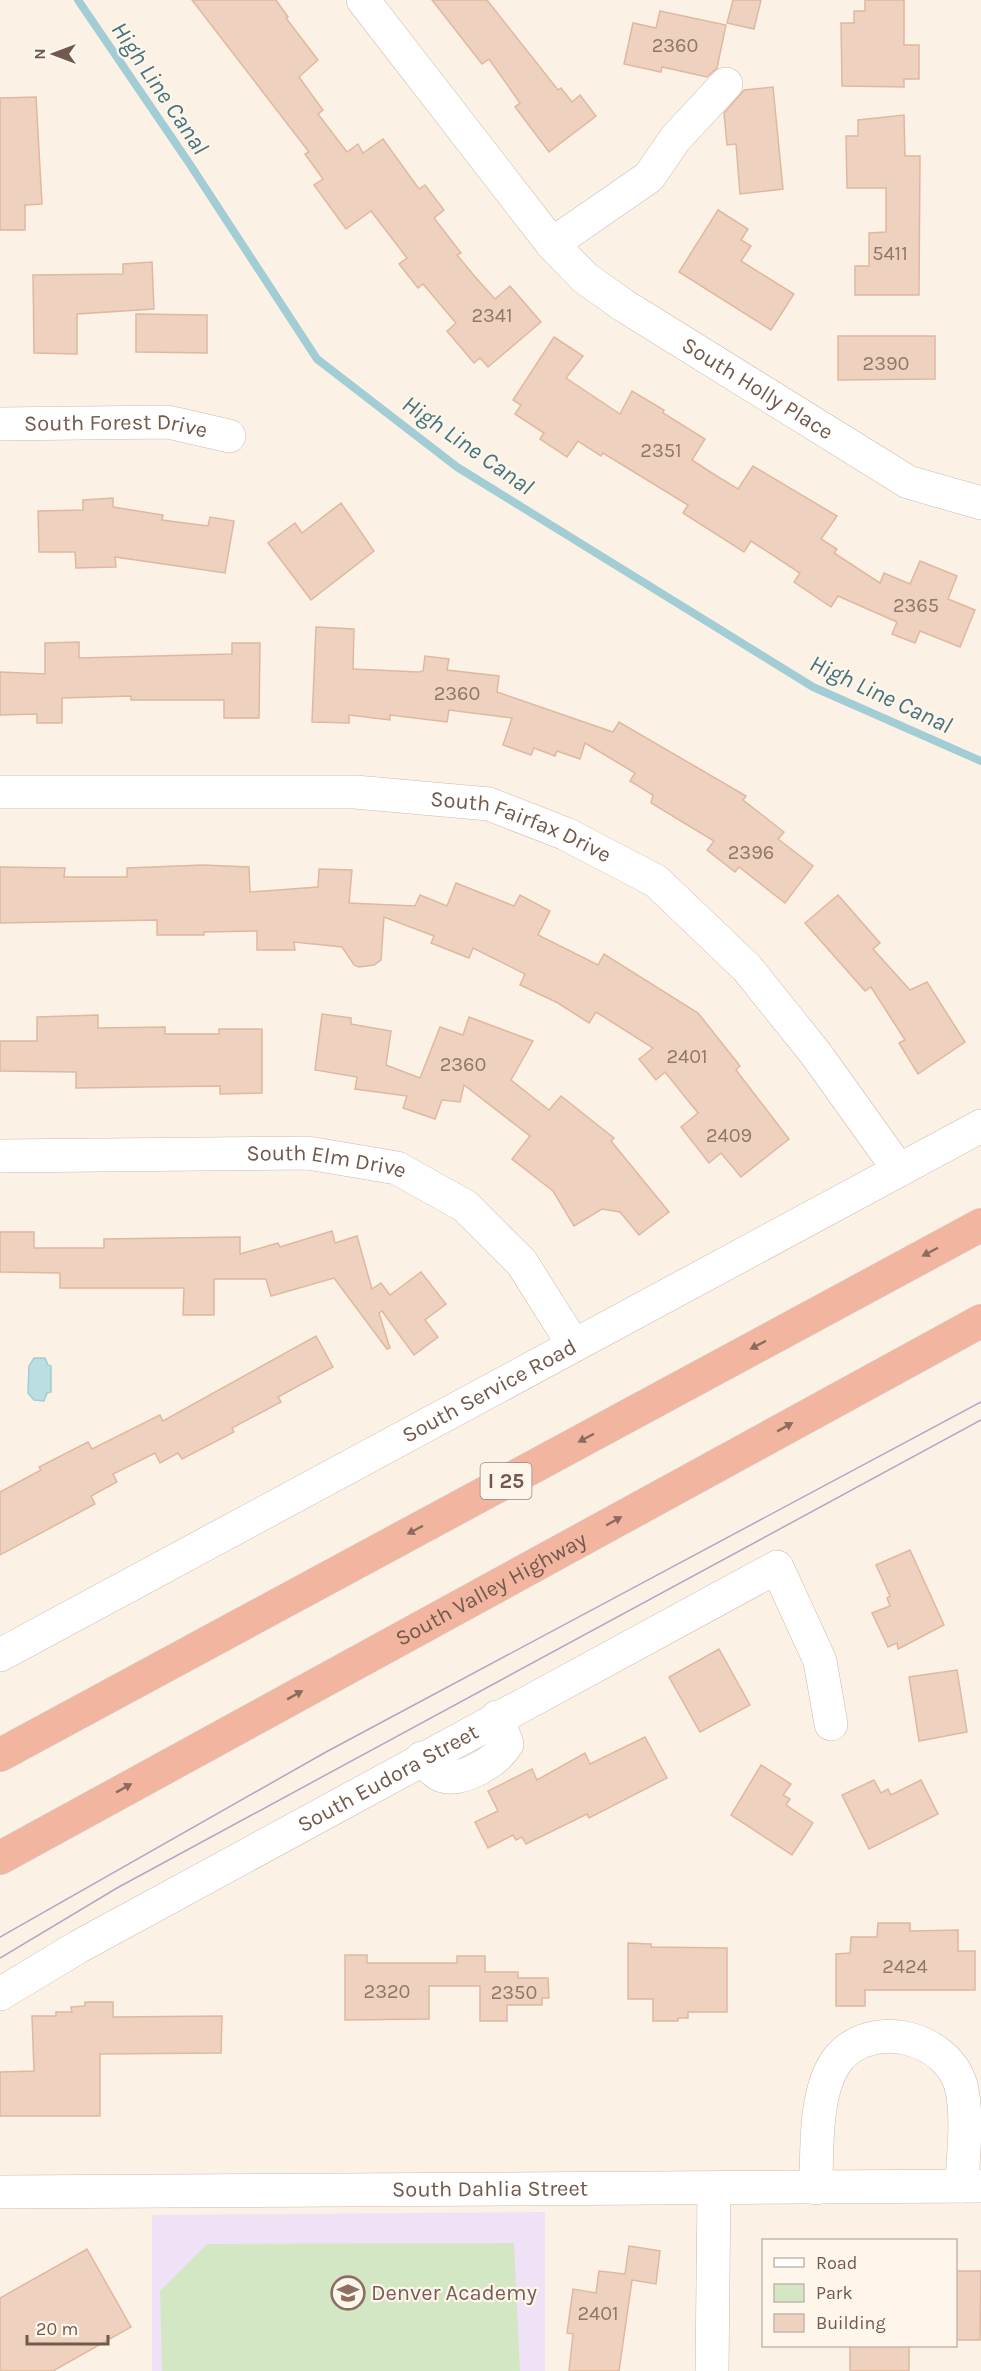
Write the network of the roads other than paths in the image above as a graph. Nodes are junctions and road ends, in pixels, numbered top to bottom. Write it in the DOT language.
graph roads {
  1 [pos="363,0"];
  2 [pos="726,84"];
  3 [pos="552,244"];
  4 [pos="0,424"];
  5 [pos="230,436"];
  6 [pos="981,503"];
  7 [pos="0,792"];
  8 [pos="981,1126"];
  9 [pos="0,1156"];
  10 [pos="899,1170"];
  11 [pos="981,1225"];
  12 [pos="981,1321"];
  13 [pos="573,1344"];
  14 [pos="0,1656"];
  15 [pos="831,1724"];
  16 [pos="0,1755"];
  17 [pos="73,1816"];
  18 [pos="0,1857"];
  19 [pos="0,1870"];
  20 [pos="0,1994"];
  21 [pos="972,2186"];
  22 [pos="816,2188"];
  23 [pos="714,2189"];
  24 [pos="0,2192"];
  25 [pos="712,2371"];
  1 -- 3 [label="street, South Holly Place"];
  2 -- 3 [label="street"];
  3 -- 6 [label="street, South Holly Place"];
  4 -- 5 [label="street, South Forest Drive"];
  7 -- 10 [label="street, South Fairfax Drive"];
  8 -- 10 [label="street, South Service Road"];
  9 -- 13 [label="street, South Elm Drive"];
  10 -- 13 [label="street, South Service Road"];
  11 -- 16 [label="highway, I 25, one-way"];
  17 -- 12 [label="highway, South Valley Highway, one-way"];
  13 -- 14 [label="street, South Service Road"];
  15 -- 20 [label="street, South Eudora Street"];
  17 -- 18 [label="highway, South Valley Highway"];
  17 -- 19 [label="highway"];
  21 -- 22 [label="street, South Dahlia Street"];
  21 -- 22 [label="street"];
  22 -- 23 [label="street, South Dahlia Street"];
  23 -- 24 [label="street, South Dahlia Street"];
  23 -- 25 [label="street"];
}
